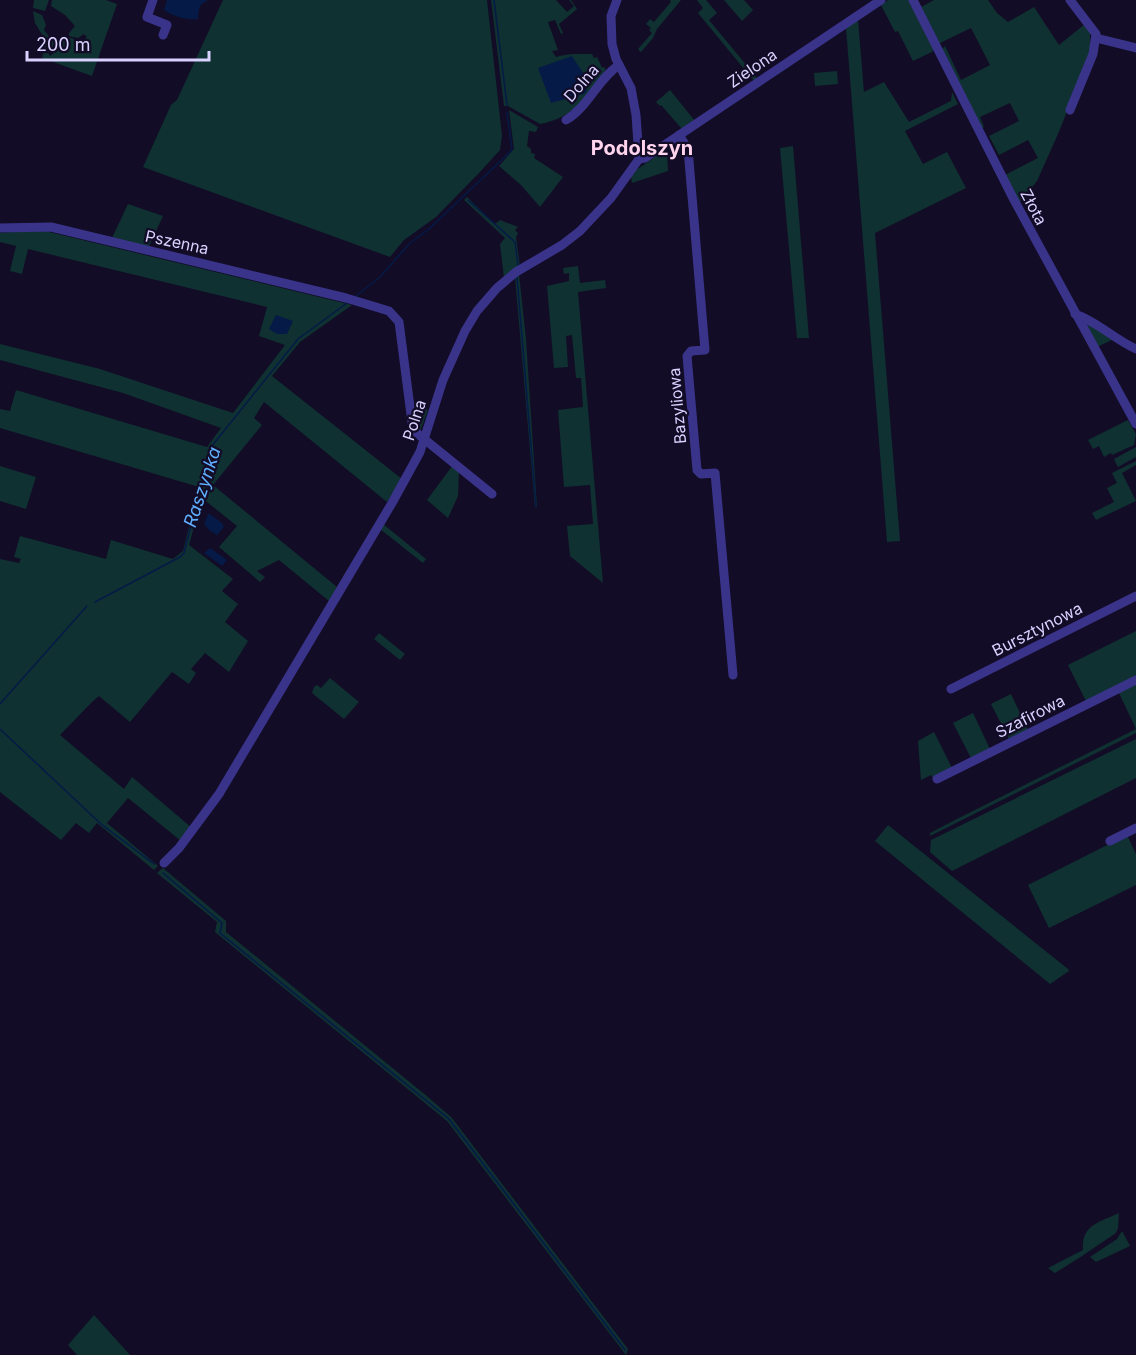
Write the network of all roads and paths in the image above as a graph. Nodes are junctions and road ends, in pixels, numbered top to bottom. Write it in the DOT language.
graph roads {
  1 [pos="153,0"];
  2 [pos="617,0"];
  3 [pos="881,0"];
  4 [pos="914,0"];
  5 [pos="1070,0"];
  6 [pos="163,35"];
  7 [pos="1096,38"];
  8 [pos="1136,48"];
  9 [pos="619,65"];
  10 [pos="1070,110"];
  11 [pos="566,120"];
  12 [pos="679,135"];
  13 [pos="639,159"];
  14 [pos="0,228"];
  15 [pos="1075,314"];
  16 [pos="1136,349"];
  17 [pos="1136,424"];
  18 [pos="424,440"];
  19 [pos="492,494"];
  20 [pos="1136,596"];
  21 [pos="733,675"];
  22 [pos="1136,680"];
  23 [pos="951,689"];
  24 [pos="937,780"];
  25 [pos="1136,828"];
  26 [pos="1110,841"];
  27 [pos="164,863"];
  1 -- 6 [label="street"];
  2 -- 9 [label="street"];
  3 -- 12 [label="street, Zielona"];
  4 -- 15 [label="street, Złota"];
  5 -- 7 [label="street"];
  7 -- 8 [label="street"];
  7 -- 10 [label="street"];
  9 -- 11 [label="street, Dolna"];
  9 -- 13 [label="street"];
  12 -- 13 [label="street, Zielona"];
  12 -- 21 [label="street, Bazyliowa"];
  13 -- 18 [label="street, Polna"];
  14 -- 18 [label="street, Pszenna"];
  15 -- 16 [label="street"];
  15 -- 17 [label="street, Złota"];
  18 -- 19 [label="street"];
  18 -- 27 [label="street, Polna"];
  20 -- 23 [label="street, Bursztynowa"];
  22 -- 24 [label="street, Szafirowa"];
  25 -- 26 [label="street"];
}
